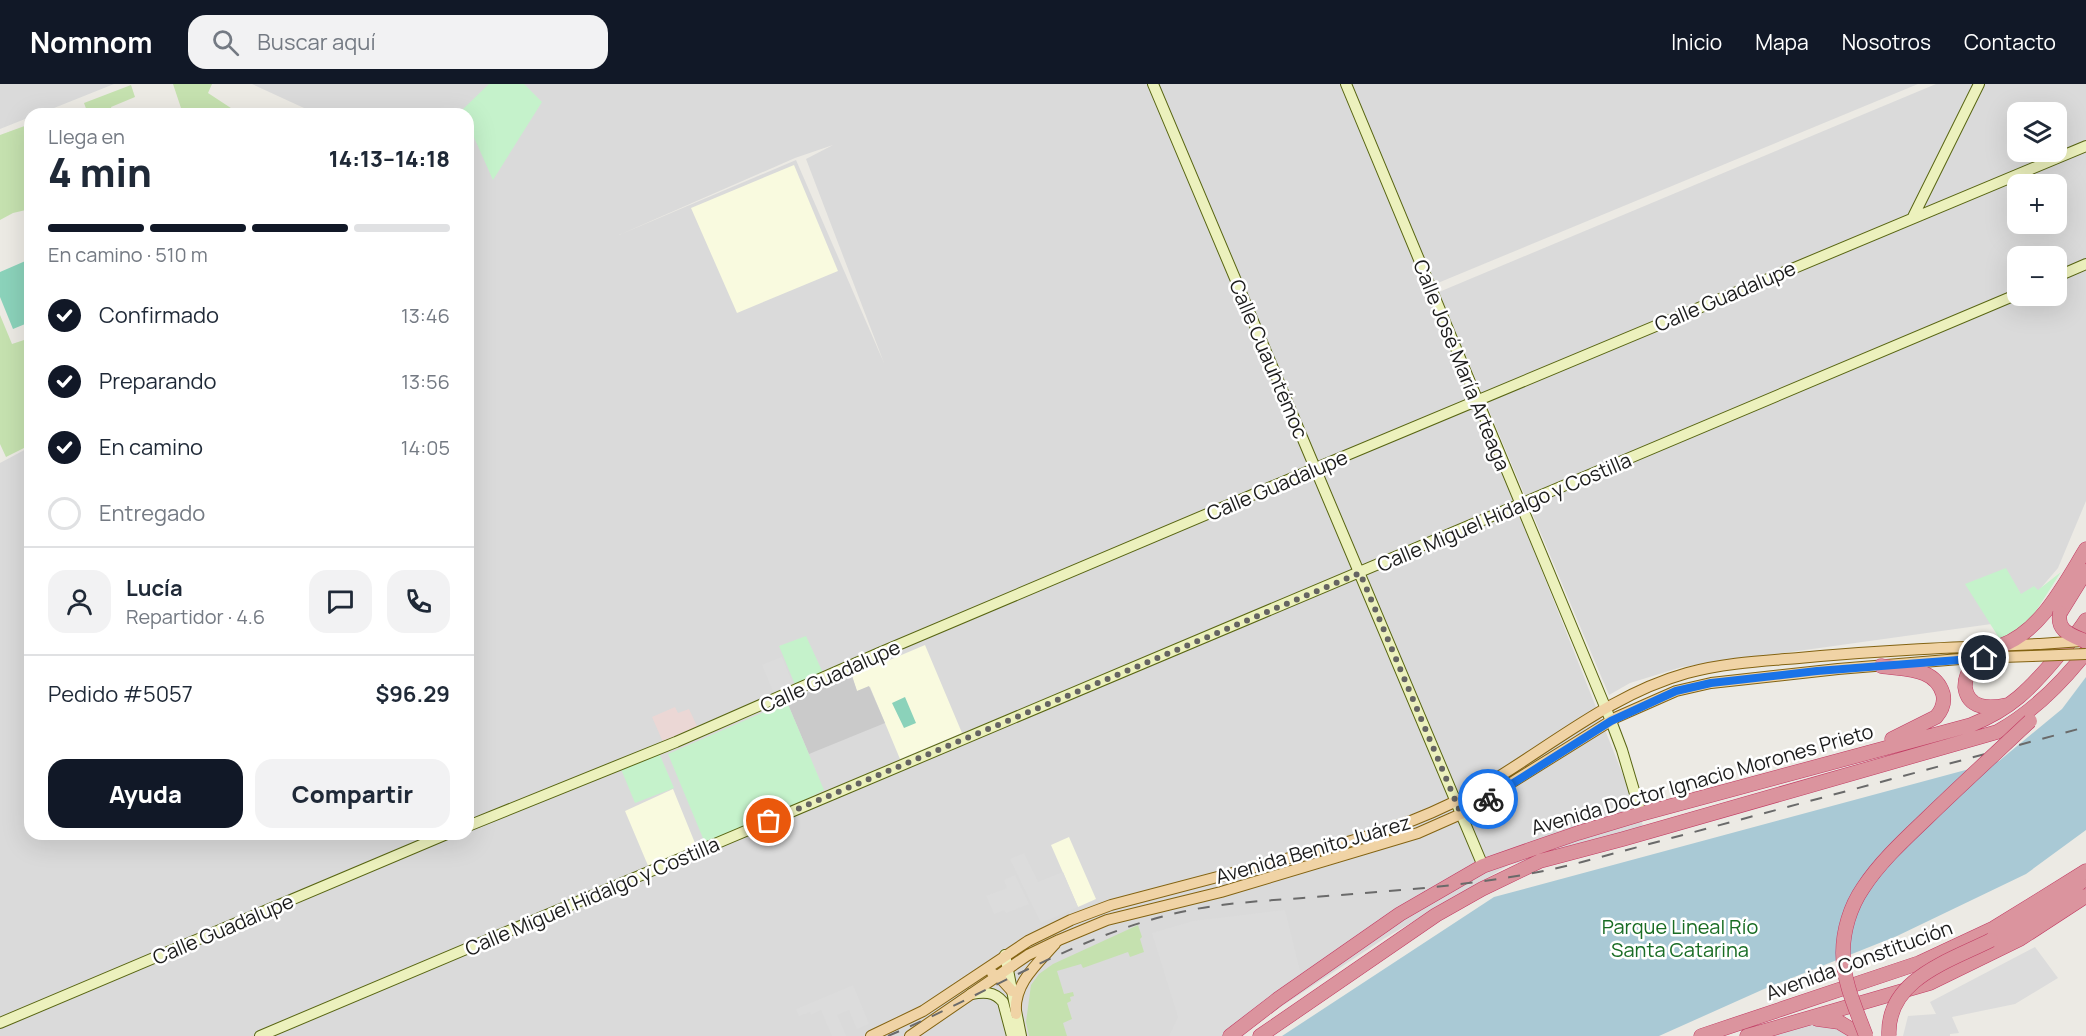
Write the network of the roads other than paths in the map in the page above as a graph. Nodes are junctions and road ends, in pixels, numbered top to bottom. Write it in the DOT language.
graph roads {
  1 [pos="1153,84"];
  2 [pos="1346,84"];
  3 [pos="1979,84"];
  4 [pos="2086,146"];
  5 [pos="1913,217"];
  6 [pos="2086,264"];
  7 [pos="2067,272"];
  8 [pos="2007,299"];
  9 [pos="1478,401"];
  10 [pos="1316,468"];
  11 [pos="1520,505"];
  12 [pos="2086,549"];
  13 [pos="2086,571"];
  14 [pos="1360,573"];
  15 [pos="2086,620"];
  16 [pos="2086,641"];
  17 [pos="1998,652"];
  18 [pos="1848,653"];
  19 [pos="2086,653"];
  20 [pos="1881,666"];
  21 [pos="1838,669"];
  22 [pos="2044,699"];
  23 [pos="2015,703"];
  24 [pos="1605,708"];
  25 [pos="1611,721"];
  26 [pos="1870,751"];
  27 [pos="1456,801"];
  28 [pos="1461,814"];
  29 [pos="1641,814"];
  30 [pos="1614,822"];
  31 [pos="474,823"];
  32 [pos="433,840"];
  33 [pos="1540,861"];
  34 [pos="1483,867"];
  35 [pos="2086,871"];
  36 [pos="2086,877"];
  37 [pos="2086,896"];
  38 [pos="1059,940"];
  39 [pos="1005,955"];
  40 [pos="1008,968"];
  41 [pos="982,970"];
  42 [pos="998,976"];
  43 [pos="1930,983"];
  44 [pos="1012,991"];
  45 [pos="971,994"];
  46 [pos="1016,1014"];
  47 [pos="1803,1019"];
  48 [pos="905,1021"];
  49 [pos="0,1023"];
  50 [pos="260,1036"];
  51 [pos="872,1036"];
  52 [pos="911,1036"];
  53 [pos="1012,1036"];
  54 [pos="1021,1036"];
  55 [pos="1230,1036"];
  56 [pos="1260,1036"];
  57 [pos="1701,1036"];
  58 [pos="1747,1036"];
  59 [pos="1864,1036"];
  60 [pos="1889,1036"];
  61 [pos="1895,1036"];
  1 -- 10 [label="street, Calle Cuauhtémoc"];
  2 -- 9 [label="street, Calle José María Arteaga"];
  3 -- 5 [label="street"];
  4 -- 5 [label="street, Calle Guadalupe"];
  5 -- 9 [label="street, Calle Guadalupe"];
  6 -- 7 [label="street"];
  8 -- 11 [label="street, Calle Miguel Hidalgo y Costilla"];
  9 -- 10 [label="street, Calle Guadalupe"];
  9 -- 11 [label="street, Calle José María Arteaga"];
  10 -- 14 [label="street, Calle Cuauhtémoc"];
  10 -- 31 [label="street, Calle Guadalupe"];
  11 -- 14 [label="street, Calle Miguel Hidalgo y Costilla"];
  11 -- 24 [label="street, Calle José María Arteaga"];
  12 -- 17 [label="highway"];
  13 -- 16 [label="highway, bridge"];
  14 -- 27 [label="street, Calle Cuauhtémoc"];
  14 -- 50 [label="street, Calle Miguel Hidalgo y Costilla"];
  15 -- 23 [label="highway, Avenida Doctor Ignacio Morones Prieto"];
  16 -- 17 [label="main road, Avenida Benito Juárez, bridge"];
  17 -- 18 [label="main road, Avenida Benito Juárez"];
  17 -- 19 [label="main road, Avenida Benito Juárez, bridge"];
  17 -- 20 [label="main road, Avenida Benito Juárez"];
  17 -- 23 [label="highway"];
  18 -- 21 [label="main road"];
  18 -- 24 [label="main road, Avenida Benito Juárez"];
  19 -- 22 [label="highway, Avenida Doctor Ignacio Morones Prieto"];
  20 -- 21 [label="main road, Avenida Benito Juárez"];
  20 -- 26 [label="highway"];
  21 -- 25 [label="main road, Avenida Benito Juárez"];
  22 -- 33 [label="highway, Avenida Doctor Ignacio Morones Prieto"];
  22 -- 59 [label="highway, bridge"];
  23 -- 26 [label="highway, Avenida Doctor Ignacio Morones Prieto"];
  24 -- 25 [label="street, Calle José María Arteaga"];
  24 -- 27 [label="main road, Avenida Benito Juárez"];
  25 -- 28 [label="main road, Avenida Benito Juárez"];
  25 -- 29 [label="street, Calle José María Arteaga"];
  26 -- 29 [label="highway, Avenida Doctor Ignacio Morones Prieto"];
  27 -- 28 [label="street, Calle Cuauhtémoc"];
  27 -- 39 [label="main road, Avenida Benito Juárez"];
  28 -- 34 [label="street, Calle Cuauhtémoc"];
  28 -- 38 [label="main road, Avenida Benito Juárez"];
  29 -- 30 [label="highway, Avenida Doctor Ignacio Morones Prieto"];
  30 -- 33 [label="highway"];
  30 -- 34 [label="highway, Avenida Doctor Ignacio Morones Prieto"];
  32 -- 49 [label="street, Calle Guadalupe"];
  33 -- 56 [label="highway, Avenida Doctor Ignacio Morones Prieto"];
  34 -- 55 [label="highway, Avenida Doctor Ignacio Morones Prieto"];
  35 -- 57 [label="highway, Avenida Constitución"];
  36 -- 60 [label="highway, bridge"];
  37 -- 43 [label="highway, Avenida Constitución"];
  38 -- 40 [label="main road, Avenida Benito Juárez"];
  38 -- 46 [label="main road"];
  39 -- 40 [label="street"];
  39 -- 41 [label="main road, Avenida Benito Juárez"];
  40 -- 42 [label="main road, Avenida Benito Juárez"];
  40 -- 44 [label="street"];
  41 -- 42 [label="main road"];
  41 -- 48 [label="main road, Avenida Benito Juárez"];
  42 -- 44 [label="main road"];
  42 -- 45 [label="main road, Avenida Benito Juárez"];
  43 -- 47 [label="highway, Avenida Constitución"];
  43 -- 61 [label="highway"];
  44 -- 46 [label="street"];
  45 -- 52 [label="main road, Avenida Benito Juárez"];
  45 -- 53 [label="street"];
  46 -- 54 [label="street"];
  47 -- 58 [label="highway, Avenida Constitución"];
  47 -- 59 [label="highway"];
  48 -- 51 [label="main road, Avenida Benito Juárez"];
  48 -- 52 [label="street"];
}
